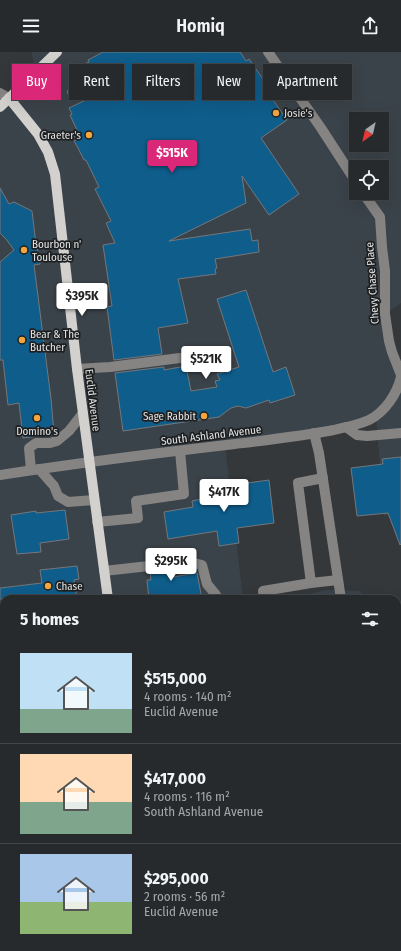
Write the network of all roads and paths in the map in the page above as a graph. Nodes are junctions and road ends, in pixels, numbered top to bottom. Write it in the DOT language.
graph roads {
  1 [pos="57,52"];
  2 [pos="268,52"];
  3 [pos="4,95"];
  4 [pos="0,107"];
  5 [pos="349,171"];
  6 [pos="368,200"];
  7 [pos="204,355"];
  8 [pos="77,369"];
  9 [pos="401,376"];
  10 [pos="82,413"];
  11 [pos="346,427"];
  12 [pos="314,433"];
  13 [pos="401,433"];
  14 [pos="180,450"];
  15 [pos="89,462"];
  16 [pos="35,470"];
  17 [pos="0,475"];
  18 [pos="323,478"];
  19 [pos="94,500"];
  20 [pos="97,522"];
  21 [pos="172,564"];
  22 [pos="149,566"];
  23 [pos="104,571"];
  24 [pos="338,580"];
  25 [pos="311,583"];
  26 [pos="107,595"];
  27 [pos="216,595"];
  28 [pos="264,595"];
  29 [pos="340,595"];
  1 -- 3 [label="main road"];
  2 -- 5 [label="street"];
  3 -- 4 [label="main road"];
  3 -- 8 [label="main road, Euclid Avenue"];
  6 -- 9 [label="street, Chevy Chase Place"];
  7 -- 8 [label="street"];
  8 -- 10 [label="main road, Euclid Avenue"];
  9 -- 11 [label="street, South Ashland Avenue"];
  10 -- 15 [label="main road, Euclid Avenue"];
  10 -- 16 [label="street"];
  11 -- 12 [label="street, South Ashland Avenue"];
  11 -- 13 [label="street"];
  12 -- 14 [label="street, South Ashland Avenue"];
  12 -- 18 [label="street"];
  14 -- 15 [label="street, South Ashland Avenue"];
  14 -- 20 [label="street"];
  15 -- 16 [label="street, South Ashland Avenue"];
  15 -- 19 [label="main road, Euclid Avenue"];
  16 -- 17 [label="street, South Ashland Avenue"];
  16 -- 19 [label="street"];
  18 -- 24 [label="street"];
  18 -- 25 [label="street"];
  19 -- 20 [label="main road, Euclid Avenue"];
  20 -- 23 [label="main road, Euclid Avenue"];
  21 -- 27 [label="street"];
  22 -- 23 [label="street"];
  23 -- 26 [label="main road, Euclid Avenue"];
  24 -- 25 [label="street"];
  24 -- 29 [label="street"];
  25 -- 28 [label="street"];
}
